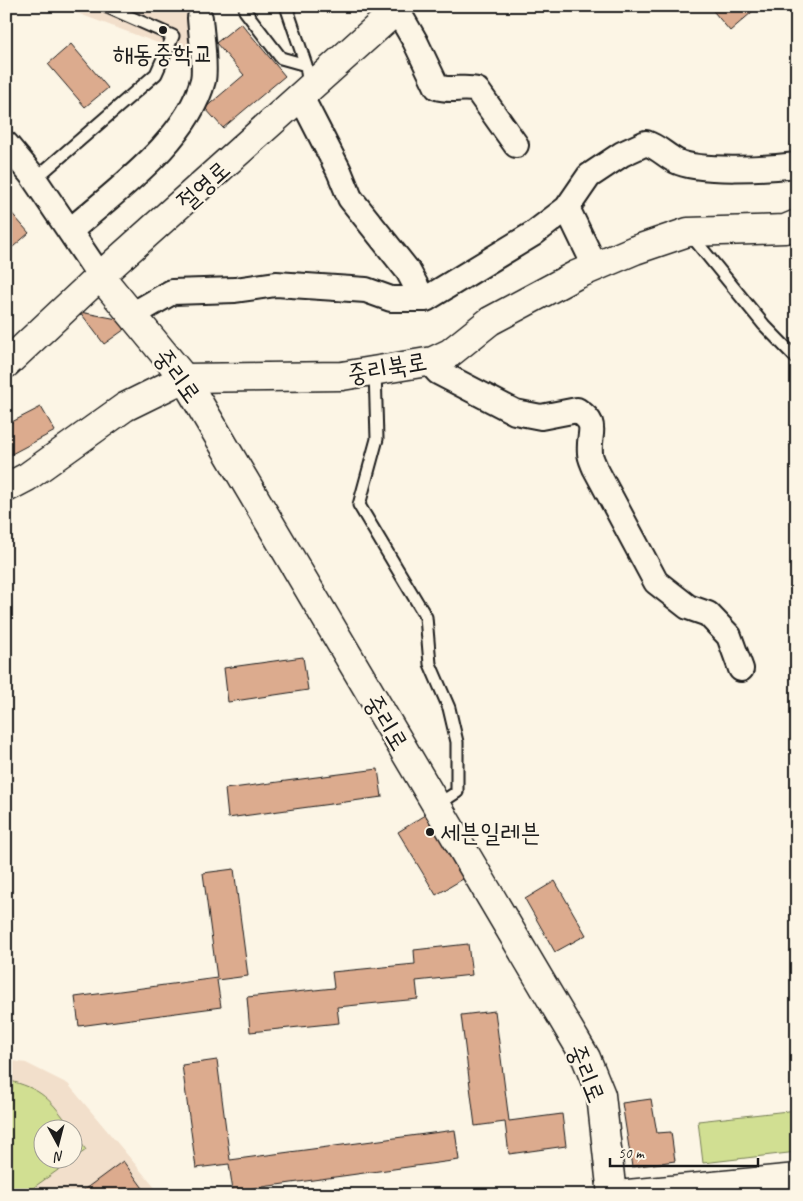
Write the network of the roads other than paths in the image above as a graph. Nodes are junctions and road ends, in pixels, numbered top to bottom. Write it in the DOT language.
graph roads {
  1 [pos="105,6"];
  2 [pos="286,6"];
  3 [pos="399,8"];
  4 [pos="245,11"];
  5 [pos="200,18"];
  6 [pos="305,84"];
  7 [pos="6,144"];
  8 [pos="516,145"];
  9 [pos="797,165"];
  10 [pos="35,180"];
  11 [pos="567,208"];
  12 [pos="797,224"];
  13 [pos="70,231"];
  14 [pos="688,232"];
  15 [pos="595,266"];
  16 [pos="100,276"];
  17 [pos="423,299"];
  18 [pos="132,315"];
  19 [pos="797,359"];
  20 [pos="428,362"];
  21 [pos="6,364"];
  22 [pos="375,370"];
  23 [pos="184,378"];
  24 [pos="6,488"];
  25 [pos="741,670"];
  26 [pos="437,805"];
  27 [pos="797,1178"];
  28 [pos="612,1195"];
  29 [pos="617,1195"];
  1 -- 10 [label="lane"];
  2 -- 6 [label="lane"];
  3 -- 6 [label="main road, 절영로"];
  3 -- 8 [label="street"];
  4 -- 6 [label="lane"];
  5 -- 13 [label="street"];
  6 -- 16 [label="main road, 절영로"];
  6 -- 17 [label="street"];
  7 -- 10 [label="street"];
  9 -- 11 [label="street"];
  10 -- 13 [label="street"];
  11 -- 15 [label="street"];
  11 -- 17 [label="street"];
  12 -- 14 [label="main road, 중리북로"];
  13 -- 16 [label="street"];
  14 -- 15 [label="main road, 중리북로"];
  14 -- 19 [label="lane"];
  15 -- 20 [label="main road, 중리북로"];
  16 -- 18 [label="main road, 중리로"];
  16 -- 21 [label="main road, 절영로"];
  17 -- 18 [label="street"];
  18 -- 23 [label="main road, 중리로"];
  20 -- 22 [label="main road, 중리북로"];
  20 -- 25 [label="street"];
  22 -- 23 [label="main road, 중리북로"];
  22 -- 26 [label="lane"];
  23 -- 24 [label="main road, 중리북로"];
  23 -- 26 [label="main road, 중리로"];
  26 -- 28 [label="main road, 중리로"];
  27 -- 29 [label="main road"];
}
